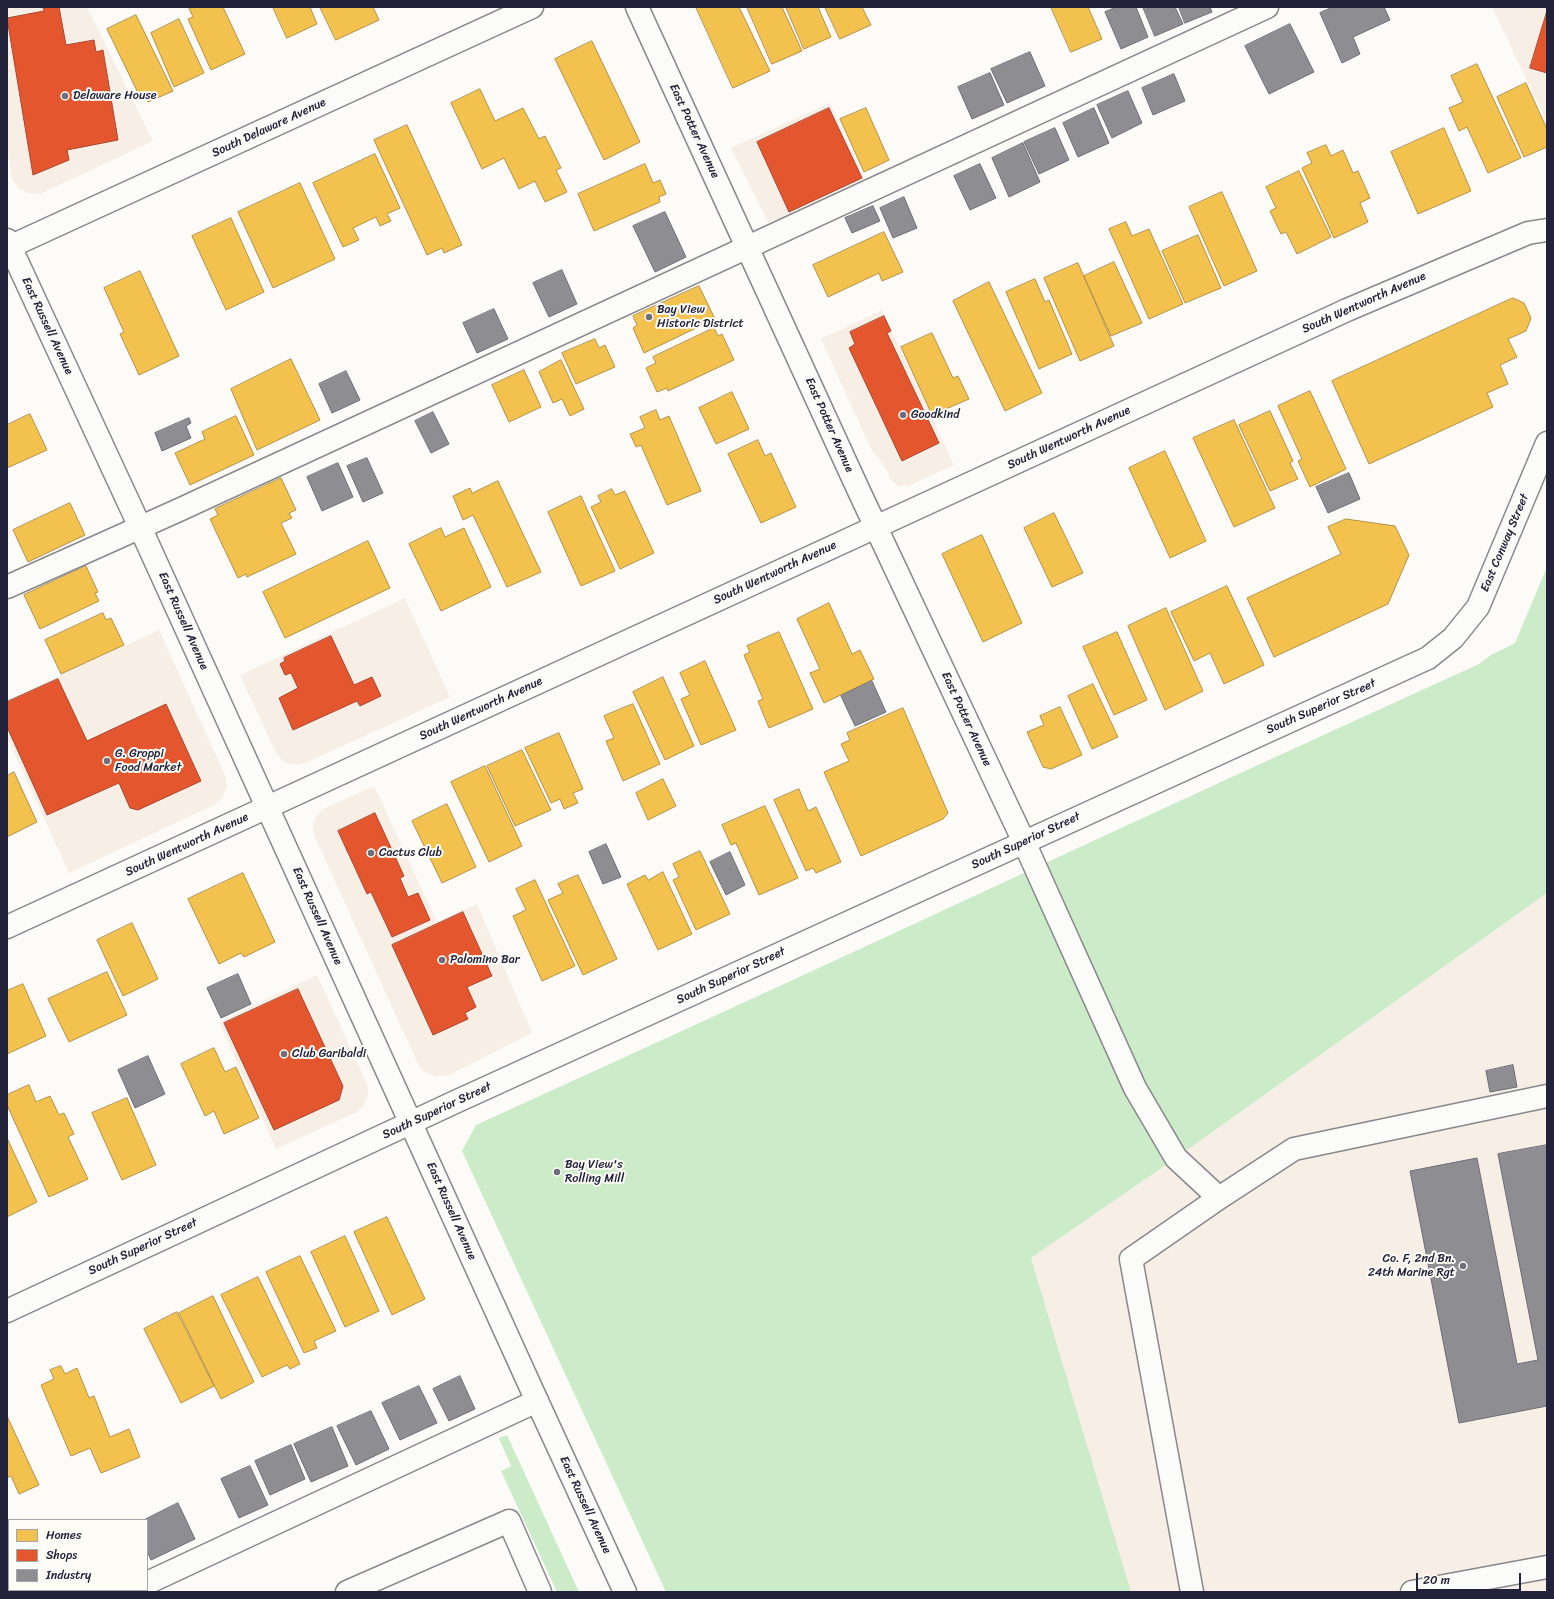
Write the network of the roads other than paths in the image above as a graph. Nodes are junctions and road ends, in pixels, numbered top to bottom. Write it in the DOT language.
graph roads {
  1 [pos="532,7"];
  2 [pos="637,7"];
  3 [pos="1267,7"];
  4 [pos="1547,230"];
  5 [pos="8,245"];
  6 [pos="748,248"];
  7 [pos="1547,443"];
  8 [pos="140,527"];
  9 [pos="876,527"];
  10 [pos="7,587"];
  11 [pos="1453,638"];
  12 [pos="268,807"];
  13 [pos="1024,842"];
  14 [pos="7,927"];
  15 [pos="1547,1096"];
  16 [pos="411,1122"];
  17 [pos="1219,1198"];
  18 [pos="7,1311"];
  19 [pos="537,1401"];
  20 [pos="1547,1567"];
  21 [pos="148,1583"];
  22 [pos="347,1592"];
  23 [pos="540,1592"];
  24 [pos="625,1592"];
  25 [pos="1192,1592"];
  26 [pos="1412,1592"];
  1 -- 5 [label="street, South Delaware Avenue"];
  2 -- 6 [label="street, East Potter Avenue"];
  3 -- 6 [label="street"];
  4 -- 9 [label="street, South Wentworth Avenue"];
  5 -- 8 [label="street, East Russell Avenue"];
  6 -- 8 [label="street"];
  6 -- 9 [label="street, East Potter Avenue"];
  7 -- 11 [label="street, East Conway Street"];
  8 -- 10 [label="street"];
  8 -- 12 [label="street, East Russell Avenue"];
  9 -- 12 [label="street, South Wentworth Avenue"];
  9 -- 13 [label="street, East Potter Avenue"];
  11 -- 13 [label="street, South Superior Street"];
  12 -- 14 [label="street, South Wentworth Avenue"];
  12 -- 16 [label="street, East Russell Avenue"];
  13 -- 16 [label="street, South Superior Street"];
  13 -- 17 [label="street, East Potter Avenue"];
  15 -- 17 [label="street"];
  16 -- 18 [label="street, South Superior Street"];
  16 -- 19 [label="street, East Russell Avenue"];
  17 -- 25 [label="street"];
  19 -- 21 [label="street"];
  19 -- 24 [label="street, East Russell Avenue"];
  20 -- 26 [label="street"];
  22 -- 23 [label="street"];
}
